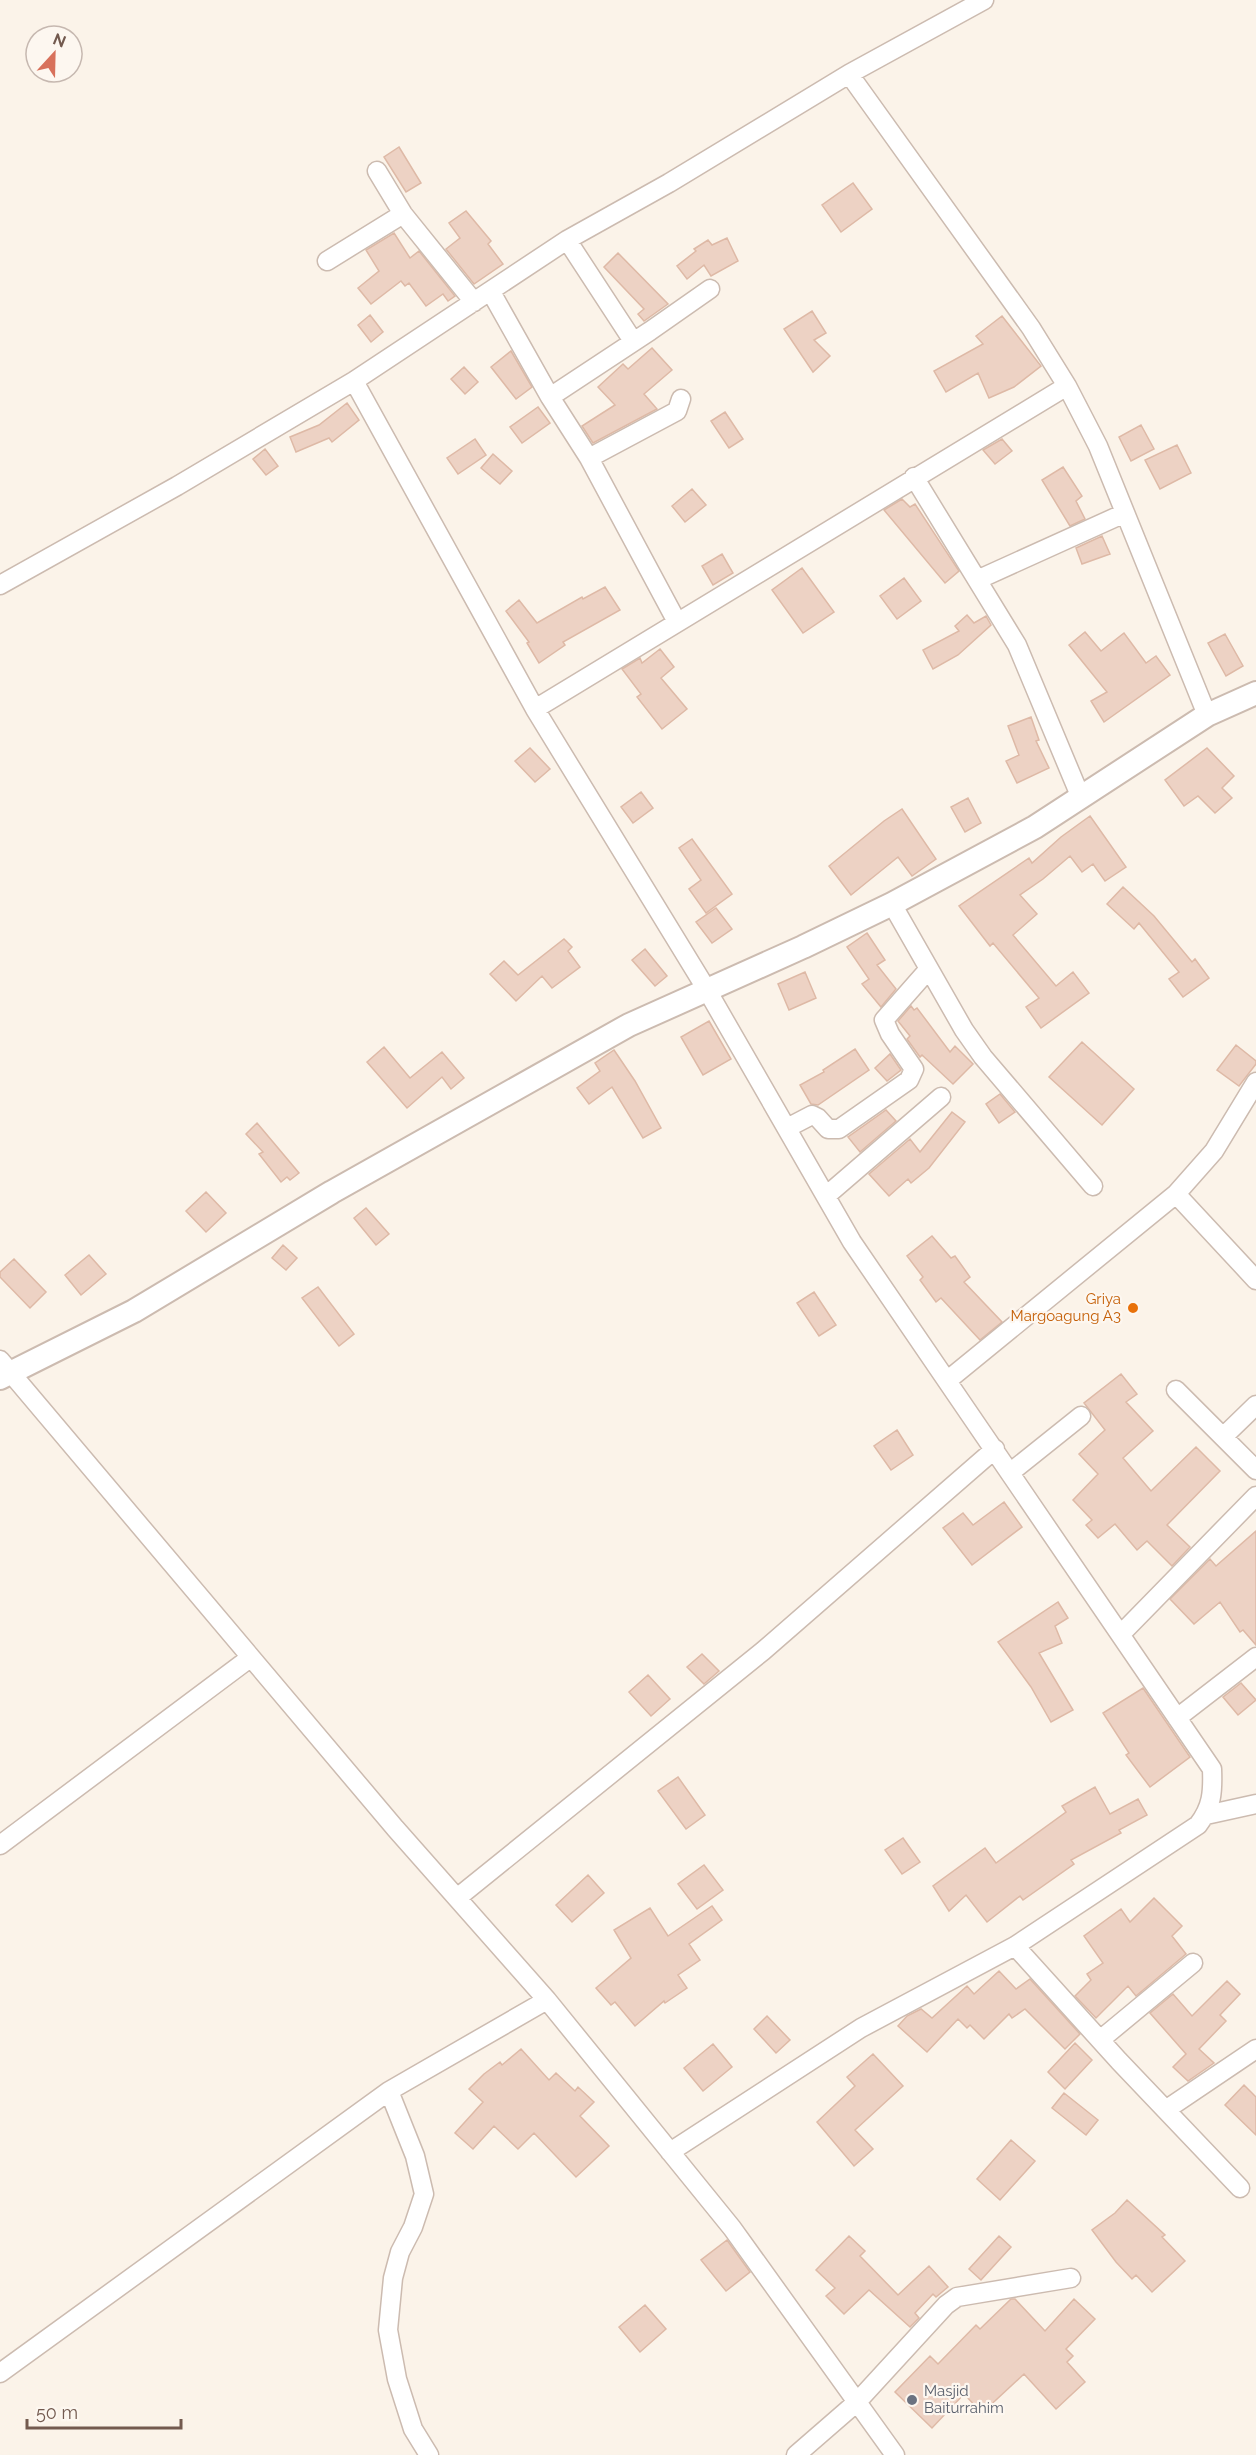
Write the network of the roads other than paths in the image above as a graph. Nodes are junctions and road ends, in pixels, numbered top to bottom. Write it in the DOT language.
graph roads {
  1 [pos="984,0"];
  2 [pos="849,74"];
  3 [pos="377,171"];
  4 [pos="403,214"];
  5 [pos="567,240"];
  6 [pos="327,261"];
  7 [pos="710,289"];
  8 [pos="491,292"];
  9 [pos="474,302"];
  10 [pos="633,341"];
  11 [pos="354,381"];
  12 [pos="1066,386"];
  13 [pos="550,397"];
  14 [pos="681,399"];
  15 [pos="589,458"];
  16 [pos="914,477"];
  17 [pos="1125,513"];
  18 [pos="977,580"];
  19 [pos="0,585"];
  20 [pos="676,622"];
  21 [pos="1256,693"];
  22 [pos="535,709"];
  23 [pos="1207,715"];
  24 [pos="1081,798"];
  25 [pos="892,904"];
  26 [pos="928,970"];
  27 [pos="707,990"];
  28 [pos="1256,1082"];
  29 [pos="941,1097"];
  30 [pos="787,1128"];
  31 [pos="1093,1186"];
  32 [pos="1176,1194"];
  33 [pos="826,1196"];
  34 [pos="1256,1280"];
  35 [pos="4,1370"];
  36 [pos="948,1380"];
  37 [pos="1176,1390"];
  38 [pos="1256,1405"];
  39 [pos="1081,1416"];
  40 [pos="1223,1437"];
  41 [pos="995,1449"];
  42 [pos="1256,1470"];
  43 [pos="1011,1472"];
  44 [pos="1256,1496"];
  45 [pos="1121,1634"];
  46 [pos="1256,1657"];
  47 [pos="250,1658"];
  48 [pos="1177,1718"];
  49 [pos="1256,1804"];
  50 [pos="1206,1815"];
  51 [pos="0,1845"];
  52 [pos="457,1898"];
  53 [pos="1015,1946"];
  54 [pos="1193,1963"];
  55 [pos="547,2000"];
  56 [pos="1100,2040"];
  57 [pos="1256,2049"];
  58 [pos="389,2091"];
  59 [pos="1167,2109"];
  60 [pos="670,2152"];
  61 [pos="1240,2188"];
  62 [pos="1071,2278"];
  63 [pos="0,2373"];
  64 [pos="857,2402"];
  65 [pos="429,2455"];
  66 [pos="796,2455"];
  67 [pos="895,2455"];
  1 -- 2 [label="street"];
  2 -- 5 [label="street"];
  2 -- 12 [label="street"];
  3 -- 4 [label="street"];
  4 -- 6 [label="street"];
  4 -- 9 [label="street"];
  5 -- 8 [label="street"];
  5 -- 10 [label="street"];
  7 -- 10 [label="street"];
  8 -- 9 [label="street"];
  8 -- 13 [label="street"];
  9 -- 11 [label="street"];
  10 -- 13 [label="street"];
  11 -- 19 [label="street"];
  11 -- 22 [label="street"];
  12 -- 16 [label="street"];
  12 -- 17 [label="street"];
  13 -- 15 [label="street"];
  14 -- 15 [label="street"];
  15 -- 20 [label="street"];
  16 -- 18 [label="street"];
  16 -- 20 [label="street"];
  17 -- 18 [label="street"];
  17 -- 23 [label="street"];
  18 -- 24 [label="street"];
  20 -- 22 [label="street"];
  21 -- 23 [label="street"];
  22 -- 27 [label="street"];
  23 -- 24 [label="street"];
  24 -- 25 [label="street"];
  25 -- 26 [label="street"];
  25 -- 27 [label="street"];
  26 -- 30 [label="street"];
  26 -- 31 [label="street"];
  27 -- 30 [label="street"];
  27 -- 35 [label="street"];
  28 -- 32 [label="street"];
  29 -- 33 [label="street"];
  30 -- 33 [label="street"];
  32 -- 34 [label="street"];
  32 -- 36 [label="street"];
  33 -- 36 [label="street"];
  35 -- 47 [label="street"];
  36 -- 41 [label="street"];
  37 -- 40 [label="street"];
  38 -- 40 [label="street"];
  39 -- 43 [label="street"];
  40 -- 42 [label="street"];
  41 -- 43 [label="street"];
  41 -- 52 [label="street"];
  43 -- 45 [label="street"];
  44 -- 45 [label="street"];
  45 -- 48 [label="street"];
  46 -- 48 [label="street"];
  47 -- 51 [label="street"];
  47 -- 52 [label="street"];
  48 -- 50 [label="street"];
  49 -- 50 [label="street"];
  50 -- 53 [label="street"];
  52 -- 55 [label="street"];
  53 -- 56 [label="street"];
  53 -- 60 [label="street"];
  54 -- 56 [label="street"];
  55 -- 58 [label="street"];
  55 -- 60 [label="street"];
  56 -- 59 [label="street"];
  57 -- 59 [label="street"];
  58 -- 63 [label="street"];
  58 -- 65 [label="street"];
  59 -- 61 [label="street"];
  60 -- 64 [label="street"];
  62 -- 64 [label="street"];
  64 -- 66 [label="street"];
  64 -- 67 [label="street"];
}
